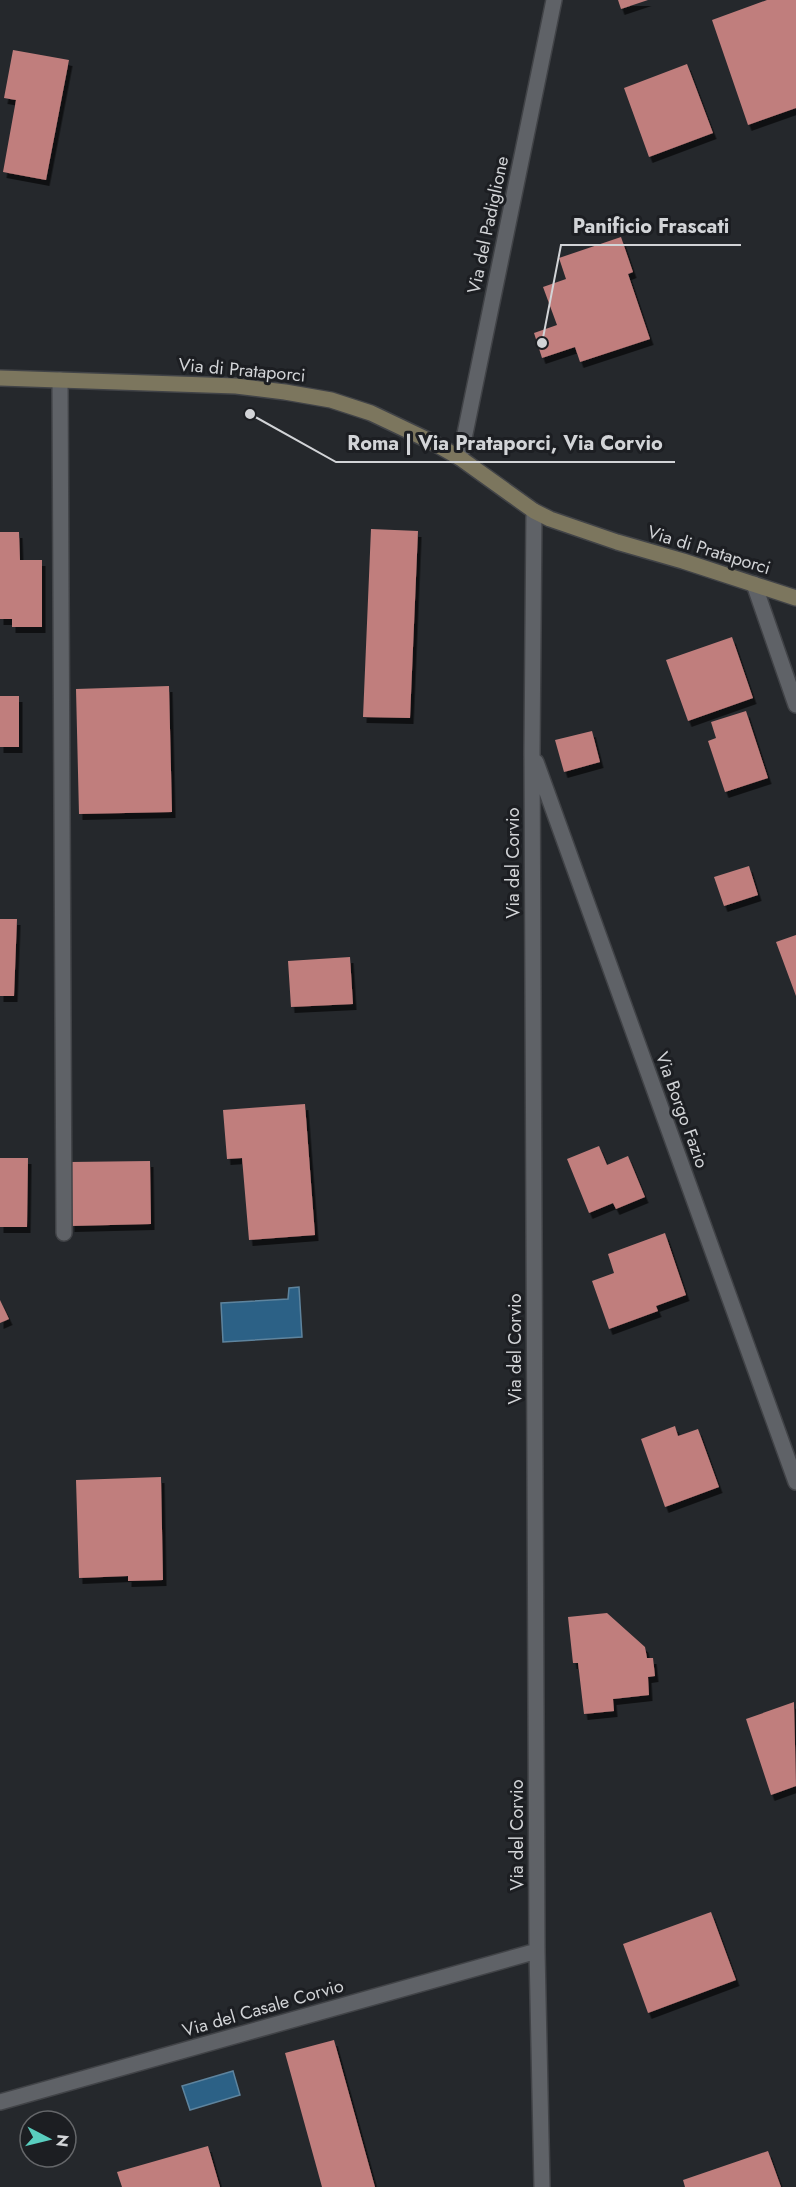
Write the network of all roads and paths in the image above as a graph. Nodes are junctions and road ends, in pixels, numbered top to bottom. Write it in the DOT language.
graph roads {
  1 [pos="554,0"];
  2 [pos="0,378"];
  3 [pos="60,380"];
  4 [pos="459,458"];
  5 [pos="534,511"];
  6 [pos="754,584"];
  7 [pos="796,598"];
  8 [pos="796,705"];
  9 [pos="532,751"];
  10 [pos="64,1233"];
  11 [pos="796,1482"];
  12 [pos="537,1951"];
  13 [pos="0,2102"];
  14 [pos="542,2187"];
  1 -- 4 [label="street, Via del Padiglione"];
  2 -- 3 [label="street, Via di Prataporci"];
  3 -- 4 [label="street, Via di Prataporci"];
  3 -- 10 [label="street"];
  4 -- 5 [label="street, Via di Prataporci"];
  5 -- 6 [label="street, Via di Prataporci"];
  5 -- 9 [label="street, Via del Corvio"];
  6 -- 7 [label="street, Via di Prataporci"];
  6 -- 8 [label="street"];
  9 -- 11 [label="street, Via Borgo Fazio"];
  9 -- 12 [label="street, Via del Corvio"];
  12 -- 13 [label="street, Via del Casale Corvio"];
  12 -- 14 [label="street, Via del Corvio"];
}
